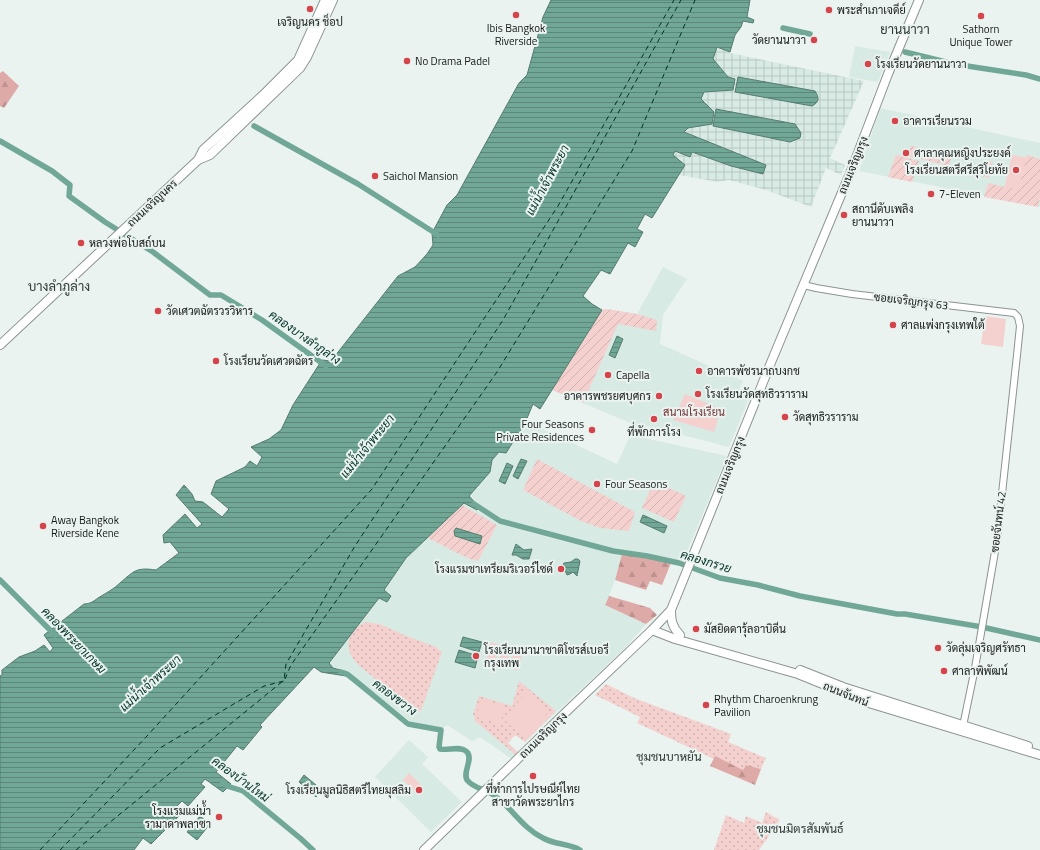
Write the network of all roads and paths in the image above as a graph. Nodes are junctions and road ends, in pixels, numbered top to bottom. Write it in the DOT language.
graph roads {
  1 [pos="325,0"];
  2 [pos="333,0"];
  3 [pos="919,0"];
  4 [pos="198,160"];
  5 [pos="804,285"];
  6 [pos="1018,317"];
  7 [pos="0,344"];
  8 [pos="671,610"];
  9 [pos="654,629"];
  10 [pos="678,637"];
  11 [pos="643,639"];
  12 [pos="963,729"];
  13 [pos="1040,750"];
  14 [pos="1040,755"];
  15 [pos="424,850"];
  1 -- 4 [label="main road, ถนนเจริญนคร"];
  2 -- 4 [label="main road, ถนนเจริญนคร"];
  3 -- 5 [label="main road, ถนนเจริญกรุง"];
  4 -- 7 [label="main road, ถนนเจริญนคร"];
  5 -- 6 [label="street, ซอยเจริญกรุง 63"];
  5 -- 8 [label="main road, ถนนเจริญกรุง"];
  6 -- 12 [label="street, ซอยจันทน์ 42"];
  8 -- 9 [label="main road, ถนนเจริญกรุง"];
  8 -- 10 [label="main road"];
  9 -- 10 [label="main road, ถนนจันทน์"];
  9 -- 11 [label="main road, ถนนเจริญกรุง"];
  10 -- 11 [label="main road"];
  10 -- 12 [label="main road, ถนนจันทน์"];
  11 -- 15 [label="main road, ถนนเจริญกรุง"];
  12 -- 13 [label="main road, ถนนจันทน์"];
  12 -- 14 [label="main road, ถนนจันทน์"];
}
